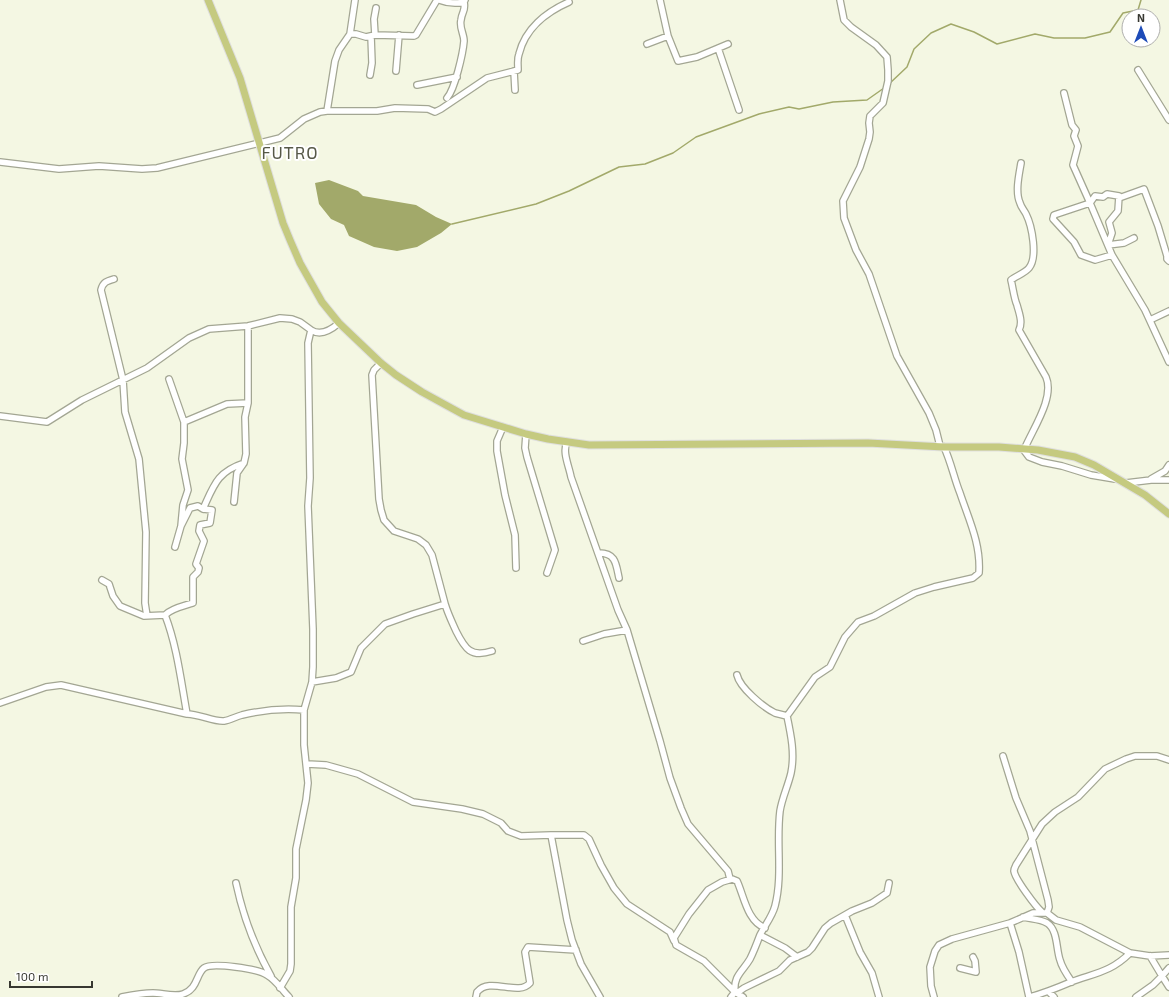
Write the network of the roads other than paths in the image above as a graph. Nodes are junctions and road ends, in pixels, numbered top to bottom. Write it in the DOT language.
graph roads {
  1 [pos="208,0"];
  2 [pos="355,0"];
  3 [pos="438,0"];
  4 [pos="660,0"];
  5 [pos="840,0"];
  6 [pos="464,1"];
  7 [pos="569,2"];
  8 [pos="376,8"];
  9 [pos="350,34"];
  10 [pos="373,35"];
  11 [pos="399,36"];
  12 [pos="668,36"];
  13 [pos="647,44"];
  14 [pos="728,44"];
  15 [pos="718,48"];
  16 [pos="1138,70"];
  17 [pos="396,71"];
  18 [pos="514,71"];
  19 [pos="370,75"];
  20 [pos="457,77"];
  21 [pos="417,85"];
  22 [pos="515,90"];
  23 [pos="1064,93"];
  24 [pos="447,98"];
  25 [pos="739,110"];
  26 [pos="327,111"];
  27 [pos="1169,120"];
  28 [pos="259,143"];
  29 [pos="0,162"];
  30 [pos="1021,163"];
  31 [pos="1119,198"];
  32 [pos="1090,203"];
  33 [pos="1134,238"];
  34 [pos="1108,245"];
  35 [pos="1112,255"];
  36 [pos="1169,261"];
  37 [pos="114,279"];
  38 [pos="1169,311"];
  39 [pos="1150,320"];
  40 [pos="339,323"];
  41 [pos="248,326"];
  42 [pos="311,330"];
  43 [pos="1169,362"];
  44 [pos="381,363"];
  45 [pos="169,379"];
  46 [pos="123,380"];
  47 [pos="248,403"];
  48 [pos="0,416"];
  49 [pos="184,422"];
  50 [pos="502,427"];
  51 [pos="526,434"];
  52 [pos="567,442"];
  53 [pos="942,447"];
  54 [pos="1024,450"];
  55 [pos="244,463"];
  56 [pos="1169,465"];
  57 [pos="1151,480"];
  58 [pos="1169,480"];
  59 [pos="1123,481"];
  60 [pos="234,502"];
  61 [pos="203,509"];
  62 [pos="1169,514"];
  63 [pos="181,526"];
  64 [pos="175,547"];
  65 [pos="599,552"];
  66 [pos="516,568"];
  67 [pos="547,573"];
  68 [pos="619,578"];
  69 [pos="102,580"];
  70 [pos="445,604"];
  71 [pos="165,615"];
  72 [pos="147,616"];
  73 [pos="627,630"];
  74 [pos="583,641"];
  75 [pos="492,651"];
  76 [pos="737,675"];
  77 [pos="312,682"];
  78 [pos="0,703"];
  79 [pos="304,710"];
  80 [pos="187,714"];
  81 [pos="787,716"];
  82 [pos="1002,756"];
  83 [pos="1169,760"];
  84 [pos="307,764"];
  85 [pos="551,834"];
  86 [pos="1032,840"];
  87 [pos="730,880"];
  88 [pos="236,883"];
  89 [pos="889,883"];
  90 [pos="1045,912"];
  91 [pos="845,915"];
  92 [pos="1023,917"];
  93 [pos="1010,923"];
  94 [pos="765,928"];
  95 [pos="760,935"];
  96 [pos="674,942"];
  97 [pos="576,950"];
  98 [pos="1130,953"];
  99 [pos="1169,955"];
  100 [pos="1150,956"];
  101 [pos="797,957"];
  102 [pos="973,957"];
  103 [pos="960,968"];
  104 [pos="1169,968"];
  105 [pos="1162,976"];
  106 [pos="273,979"];
  107 [pos="1072,982"];
  108 [pos="1169,987"];
  109 [pos="280,988"];
  110 [pos="1049,992"];
  111 [pos="736,993"];
  112 [pos="122,997"];
  113 [pos="289,997"];
  114 [pos="476,997"];
  115 [pos="600,997"];
  116 [pos="731,997"];
  117 [pos="743,997"];
  118 [pos="879,997"];
  119 [pos="934,997"];
  120 [pos="1029,997"];
  121 [pos="1054,997"];
  122 [pos="1136,997"];
  1 -- 28 [label="main road"];
  2 -- 9 [label="street"];
  3 -- 6 [label="street"];
  3 -- 11 [label="street"];
  4 -- 12 [label="street"];
  5 -- 53 [label="street"];
  6 -- 20 [label="street"];
  7 -- 18 [label="street"];
  8 -- 10 [label="street"];
  9 -- 10 [label="street"];
  9 -- 26 [label="street"];
  10 -- 11 [label="street"];
  10 -- 19 [label="street"];
  11 -- 17 [label="street"];
  12 -- 13 [label="street"];
  12 -- 15 [label="street"];
  14 -- 15 [label="street"];
  15 -- 25 [label="street"];
  16 -- 27 [label="street"];
  18 -- 22 [label="street"];
  18 -- 26 [label="street"];
  20 -- 21 [label="street"];
  20 -- 24 [label="street"];
  23 -- 32 [label="street"];
  26 -- 28 [label="street"];
  28 -- 29 [label="street"];
  28 -- 40 [label="main road"];
  30 -- 54 [label="street"];
  31 -- 32 [label="street"];
  31 -- 34 [label="street"];
  31 -- 36 [label="street"];
  32 -- 34 [label="street"];
  32 -- 35 [label="street"];
  33 -- 34 [label="street"];
  34 -- 35 [label="street"];
  35 -- 39 [label="street"];
  37 -- 46 [label="street"];
  38 -- 39 [label="street"];
  39 -- 43 [label="street"];
  40 -- 42 [label="street"];
  40 -- 44 [label="main road"];
  41 -- 42 [label="street"];
  41 -- 46 [label="street"];
  41 -- 47 [label="street"];
  42 -- 77 [label="street"];
  44 -- 50 [label="main road"];
  44 -- 70 [label="street"];
  45 -- 49 [label="street"];
  46 -- 48 [label="street"];
  46 -- 72 [label="street"];
  47 -- 49 [label="street"];
  47 -- 55 [label="street"];
  49 -- 63 [label="street"];
  50 -- 51 [label="main road"];
  50 -- 66 [label="street"];
  51 -- 52 [label="main road"];
  51 -- 67 [label="street"];
  52 -- 53 [label="main road"];
  52 -- 65 [label="street"];
  53 -- 54 [label="main road"];
  53 -- 81 [label="street"];
  54 -- 59 [label="main road"];
  54 -- 59 [label="street"];
  55 -- 60 [label="street"];
  55 -- 61 [label="street"];
  56 -- 57 [label="street"];
  57 -- 58 [label="street"];
  57 -- 59 [label="street"];
  59 -- 62 [label="main road"];
  61 -- 63 [label="street"];
  61 -- 71 [label="street"];
  63 -- 64 [label="street"];
  65 -- 68 [label="street"];
  65 -- 73 [label="street"];
  69 -- 72 [label="street"];
  70 -- 75 [label="street"];
  70 -- 77 [label="street"];
  71 -- 72 [label="street"];
  71 -- 80 [label="street"];
  73 -- 74 [label="street"];
  73 -- 87 [label="street"];
  76 -- 81 [label="street"];
  77 -- 79 [label="street"];
  78 -- 80 [label="street"];
  79 -- 80 [label="street"];
  79 -- 84 [label="street"];
  81 -- 94 [label="street"];
  82 -- 86 [label="street"];
  83 -- 86 [label="street"];
  84 -- 85 [label="street"];
  84 -- 109 [label="street"];
  85 -- 96 [label="street"];
  85 -- 97 [label="street"];
  86 -- 90 [label="street"];
  86 -- 90 [label="street"];
  87 -- 94 [label="street"];
  87 -- 96 [label="street"];
  88 -- 106 [label="street"];
  89 -- 91 [label="street"];
  90 -- 92 [label="street"];
  90 -- 98 [label="street"];
  91 -- 101 [label="street"];
  91 -- 118 [label="street"];
  92 -- 93 [label="street"];
  92 -- 107 [label="street"];
  93 -- 119 [label="street"];
  93 -- 120 [label="street"];
  94 -- 95 [label="street"];
  95 -- 101 [label="street"];
  95 -- 111 [label="street"];
  96 -- 111 [label="street"];
  97 -- 114 [label="street"];
  97 -- 115 [label="street"];
  98 -- 100 [label="street"];
  98 -- 107 [label="street"];
  99 -- 100 [label="street"];
  100 -- 105 [label="street"];
  101 -- 111 [label="street"];
  102 -- 103 [label="street"];
  104 -- 105 [label="street"];
  105 -- 108 [label="street"];
  105 -- 122 [label="street"];
  106 -- 109 [label="street"];
  106 -- 112 [label="street"];
  107 -- 110 [label="street"];
  109 -- 113 [label="street"];
  110 -- 120 [label="street"];
  110 -- 121 [label="street"];
  111 -- 116 [label="street"];
  111 -- 117 [label="street"];
}
